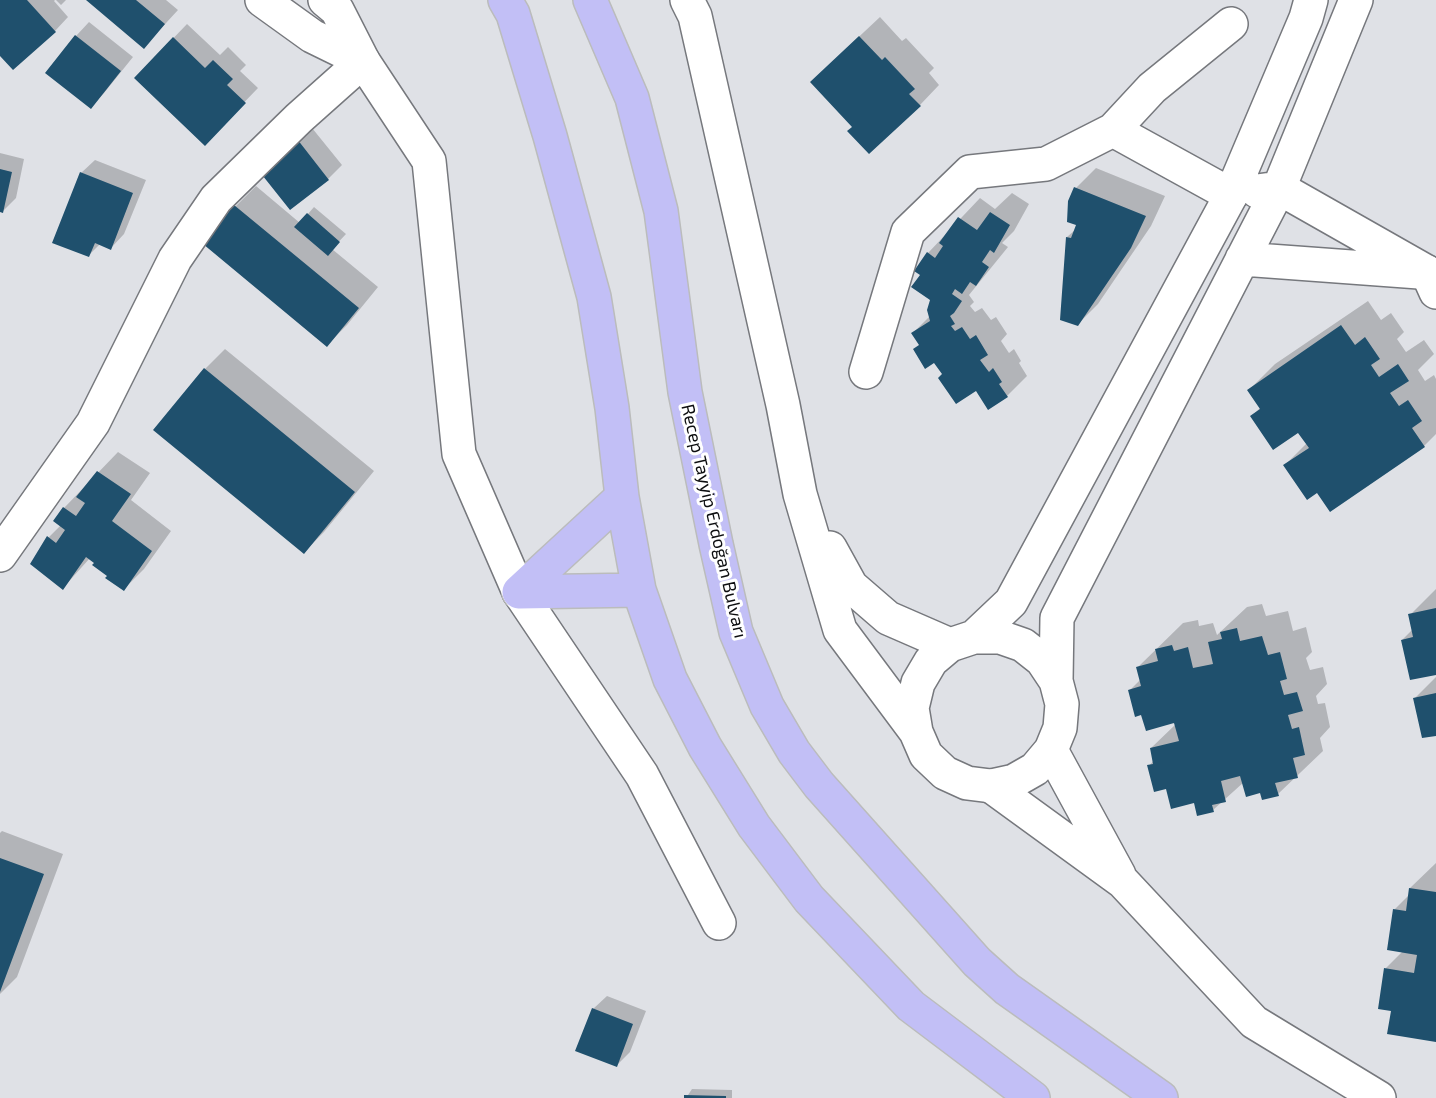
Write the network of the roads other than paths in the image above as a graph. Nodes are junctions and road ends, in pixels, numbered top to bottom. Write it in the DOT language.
graph roads {
  1 [pos="262,0"];
  2 [pos="325,0"];
  3 [pos="505,0"];
  4 [pos="590,0"];
  5 [pos="687,0"];
  6 [pos="1311,0"];
  7 [pos="1356,0"];
  8 [pos="1231,24"];
  9 [pos="363,61"];
  10 [pos="1113,130"];
  11 [pos="1279,188"];
  12 [pos="1231,195"];
  13 [pos="1242,259"];
  14 [pos="1433,280"];
  15 [pos="866,372"];
  16 [pos="800,494"];
  17 [pos="622,497"];
  18 [pos="0,555"];
  19 [pos="639,590"];
  20 [pos="519,592"];
  21 [pos="962,641"];
  22 [pos="1056,681"];
  23 [pos="916,732"];
  24 [pos="1051,750"];
  25 [pos="991,786"];
  26 [pos="1123,882"];
  27 [pos="719,923"];
  28 [pos="1024,1096"];
  29 [pos="1161,1098"];
  30 [pos="1379,1098"];
  1 -- 9 [label="street"];
  2 -- 9 [label="street"];
  3 -- 17 [label="main road"];
  4 -- 29 [label="main road, Recep Tayyip Erdoğan Bulvarı"];
  5 -- 16 [label="street"];
  6 -- 12 [label="street"];
  7 -- 11 [label="street"];
  8 -- 10 [label="street"];
  9 -- 18 [label="street"];
  9 -- 20 [label="street"];
  10 -- 12 [label="street"];
  10 -- 15 [label="street"];
  11 -- 12 [label="street"];
  11 -- 13 [label="street"];
  11 -- 14 [label="street"];
  12 -- 13 [label="street"];
  12 -- 21 [label="street"];
  13 -- 14 [label="street"];
  13 -- 22 [label="street"];
  16 -- 21 [label="street"];
  16 -- 23 [label="street"];
  17 -- 19 [label="main road"];
  17 -- 20 [label="main road"];
  19 -- 20 [label="main road"];
  19 -- 28 [label="main road"];
  20 -- 27 [label="street"];
  21 -- 22 [label="street"];
  21 -- 23 [label="street"];
  22 -- 24 [label="street"];
  23 -- 25 [label="street"];
  24 -- 25 [label="street"];
  24 -- 26 [label="street"];
  25 -- 26 [label="street"];
  26 -- 30 [label="street"];
}
